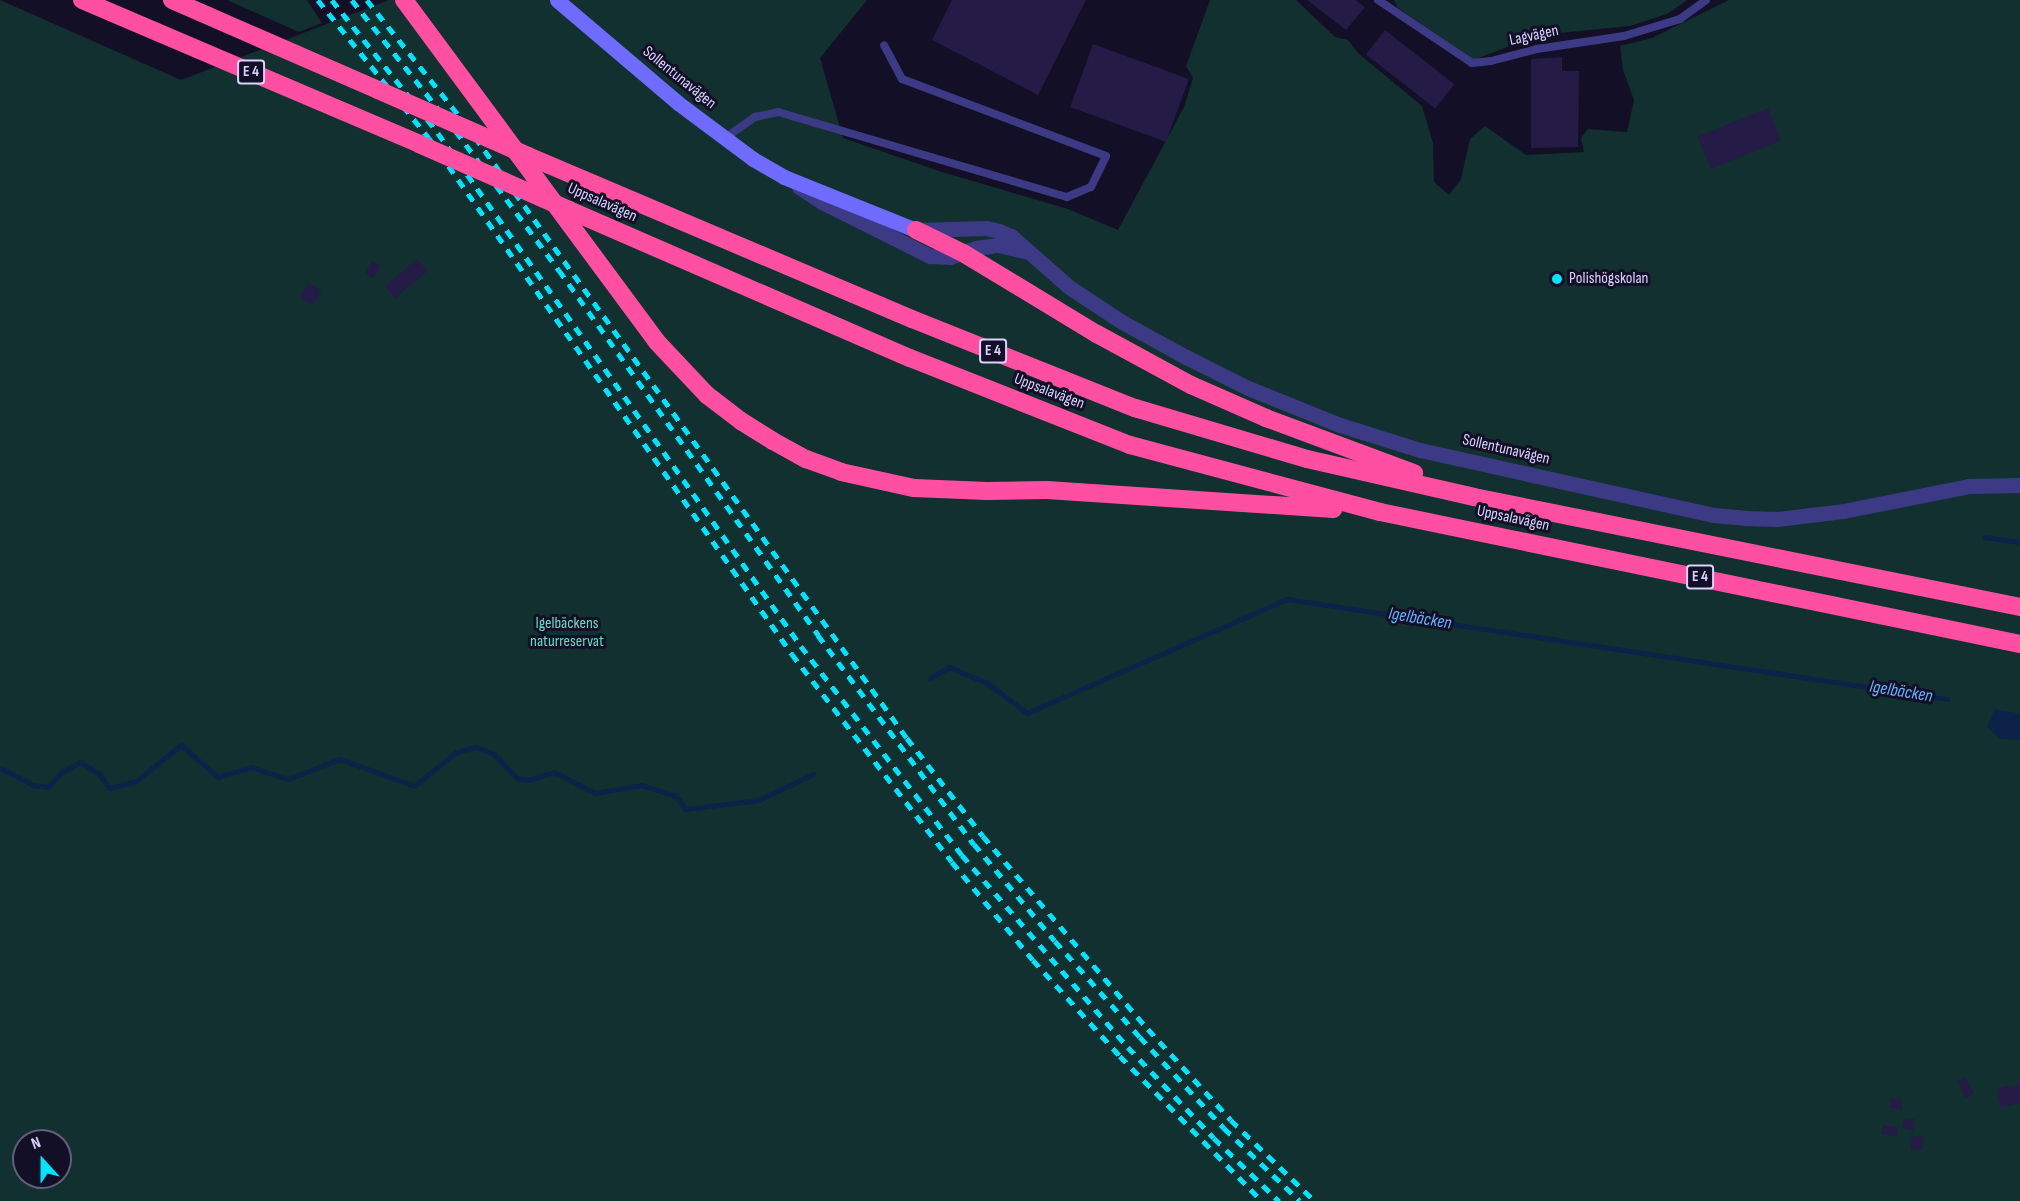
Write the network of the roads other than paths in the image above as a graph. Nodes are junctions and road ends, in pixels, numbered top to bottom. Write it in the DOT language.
graph roads {
  1 [pos="82,0"];
  2 [pos="172,0"];
  3 [pos="404,0"];
  4 [pos="556,0"];
  5 [pos="1378,0"];
  6 [pos="1706,0"];
  7 [pos="884,45"];
  8 [pos="725,138"];
  9 [pos="784,177"];
  10 [pos="916,230"];
  11 [pos="1028,252"];
  12 [pos="963,253"];
  13 [pos="2020,485"];
  14 [pos="1474,496"];
  15 [pos="1380,512"];
  16 [pos="2020,607"];
  17 [pos="2020,644"];
  1 -- 15 [label="highway, Uppsalavägen / E 4, bridge"];
  2 -- 14 [label="highway, Uppsalavägen / E 4, bridge"];
  3 -- 15 [label="highway"];
  4 -- 8 [label="street, Sollentunavägen"];
  5 -- 6 [label="lane, Lagvägen"];
  7 -- 8 [label="lane"];
  8 -- 9 [label="street, Sollentunavägen"];
  9 -- 10 [label="street, Sollentunavägen"];
  9 -- 12 [label="street, Sollentunavägen"];
  10 -- 11 [label="street, Sollentunavägen"];
  10 -- 12 [label="highway"];
  11 -- 12 [label="street, Sollentunavägen"];
  11 -- 13 [label="street, Sollentunavägen"];
  12 -- 14 [label="highway"];
  14 -- 16 [label="highway, Uppsalavägen / E 4"];
  15 -- 17 [label="highway, Uppsalavägen / E 4"];
}
